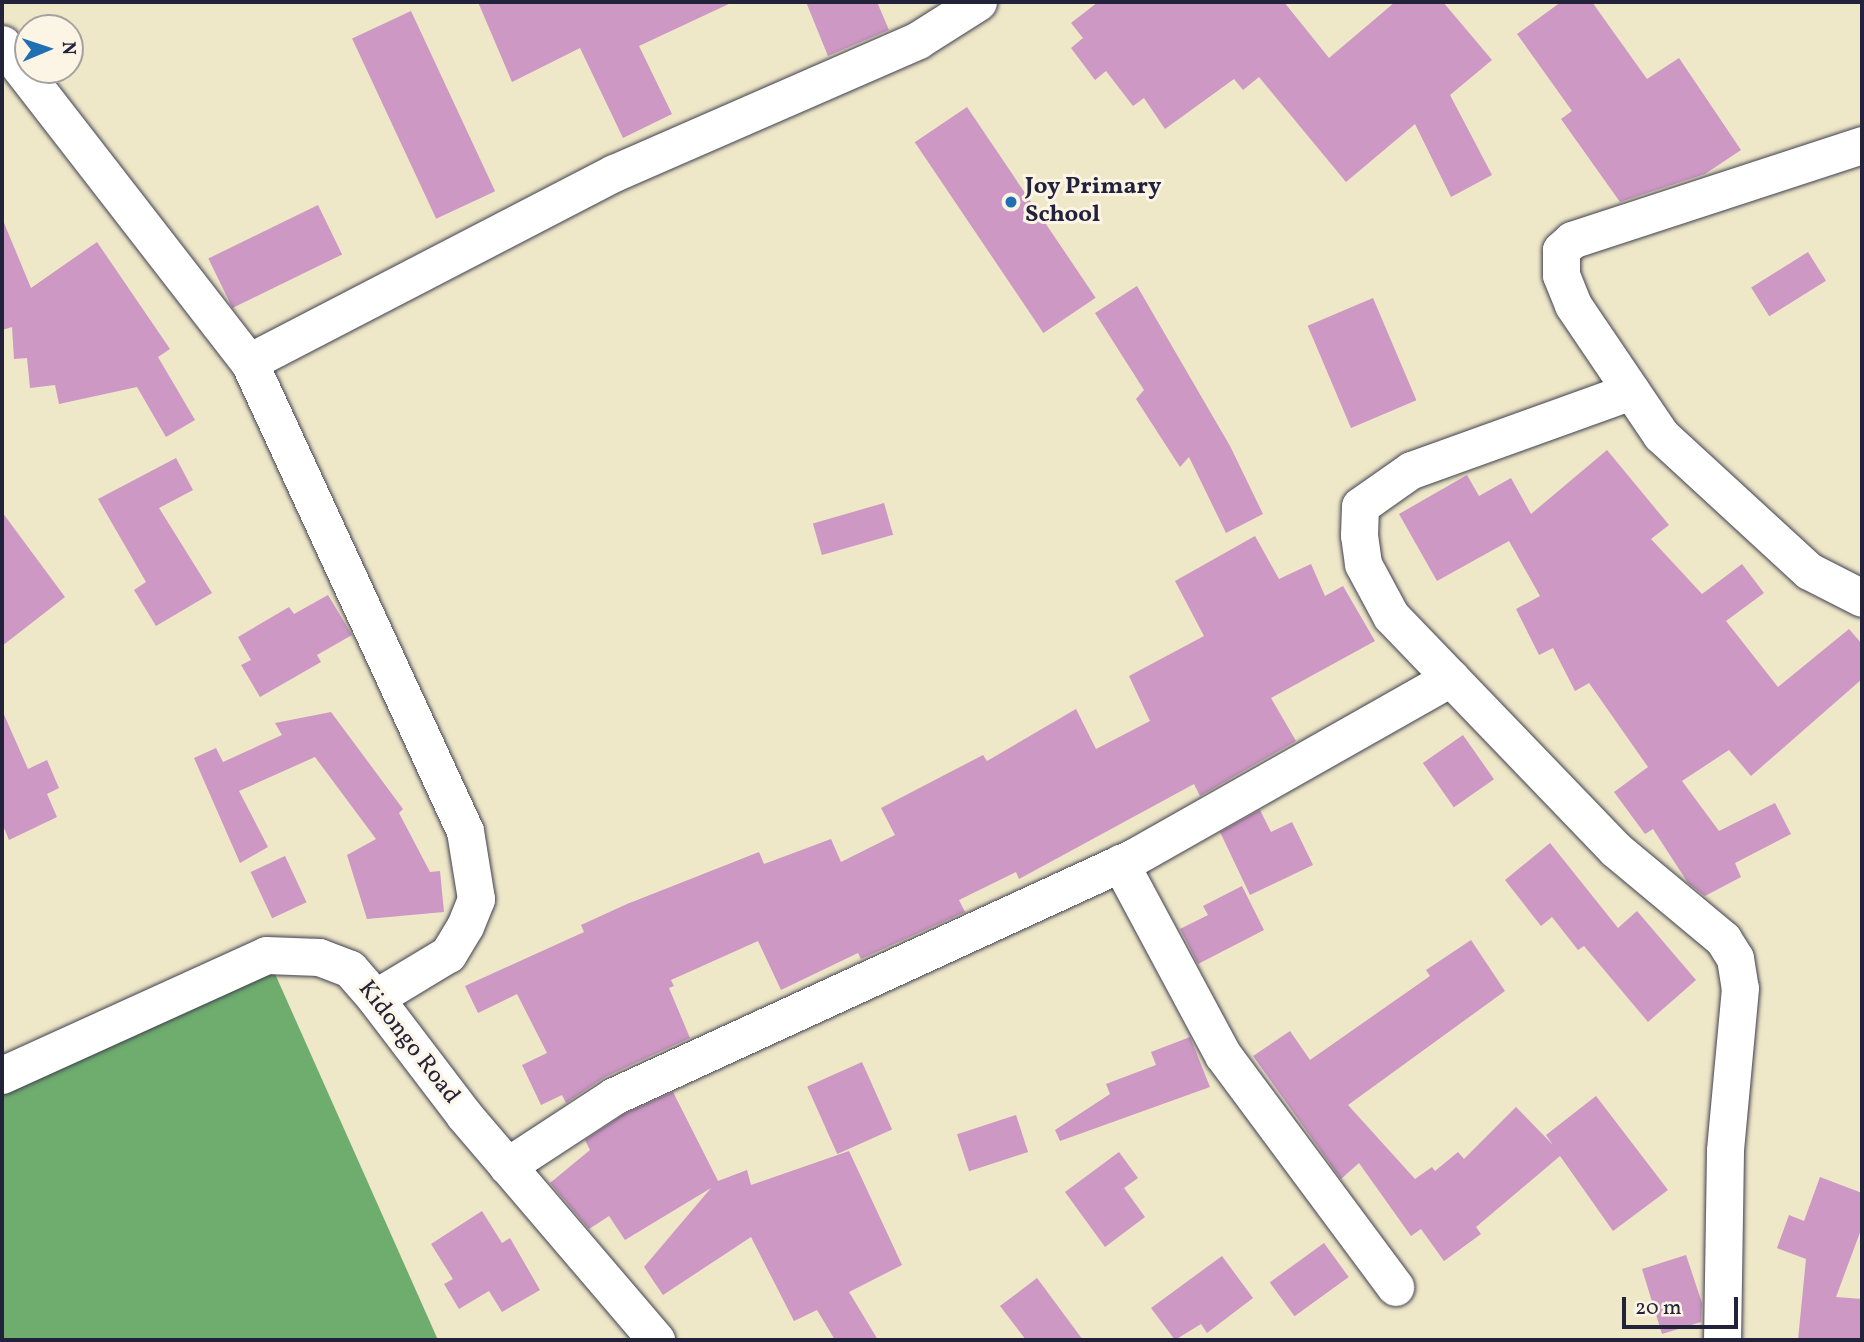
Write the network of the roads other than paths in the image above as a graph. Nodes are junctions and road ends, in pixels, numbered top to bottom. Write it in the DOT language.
graph roads {
  1 [pos="978,2"];
  2 [pos="2,44"];
  3 [pos="1862,145"];
  4 [pos="248,362"];
  5 [pos="1631,391"];
  6 [pos="1862,597"];
  7 [pos="1451,678"];
  8 [pos="1120,863"];
  9 [pos="375,998"];
  10 [pos="2,1075"];
  11 [pos="507,1166"];
  12 [pos="1395,1287"];
  13 [pos="656,1340"];
  14 [pos="1722,1340"];
  1 -- 4 [label="street"];
  2 -- 4 [label="street"];
  3 -- 5 [label="street"];
  4 -- 9 [label="street"];
  5 -- 6 [label="street"];
  5 -- 7 [label="street"];
  7 -- 8 [label="street"];
  7 -- 14 [label="street"];
  8 -- 11 [label="street"];
  8 -- 12 [label="street"];
  9 -- 10 [label="street, Kidongo Road"];
  9 -- 11 [label="street, Kidongo Road"];
  11 -- 13 [label="street, Kidongo Road"];
}
